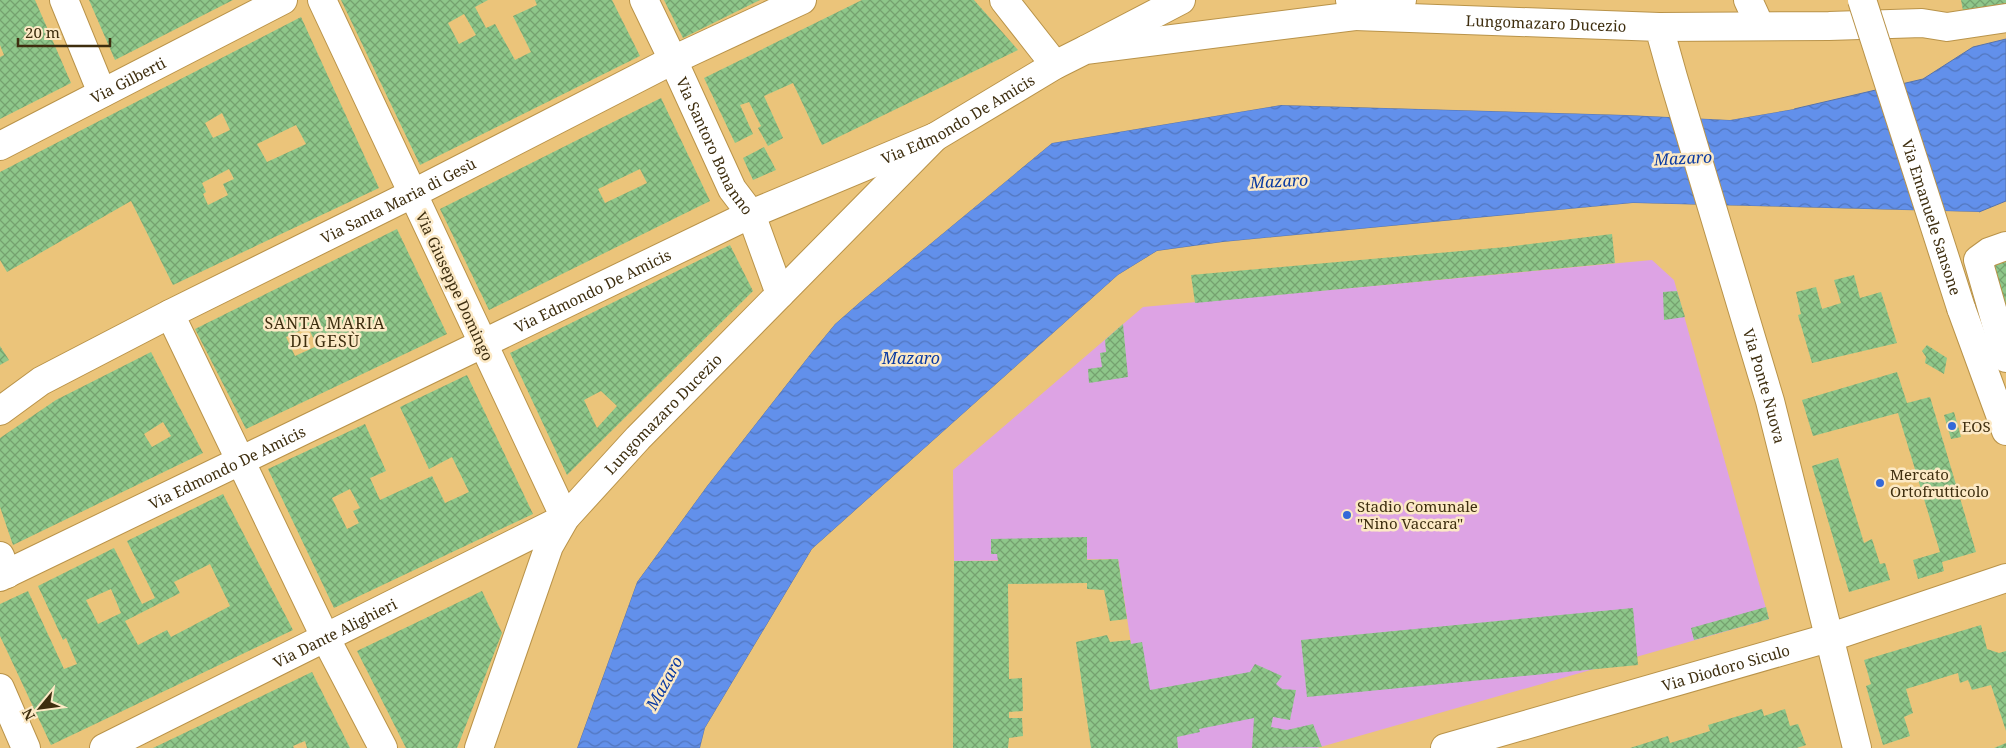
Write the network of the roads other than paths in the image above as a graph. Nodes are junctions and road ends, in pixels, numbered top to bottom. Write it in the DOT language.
graph roads {
  1 [pos="64,0"];
  2 [pos="283,0"];
  3 [pos="322,0"];
  4 [pos="644,0"];
  5 [pos="802,0"];
  6 [pos="1004,0"];
  7 [pos="1181,0"];
  8 [pos="1402,0"];
  9 [pos="1748,0"];
  10 [pos="1862,0"];
  11 [pos="1352,8"];
  12 [pos="2006,18"];
  13 [pos="1760,26"];
  14 [pos="1659,27"];
  15 [pos="1085,50"];
  16 [pos="673,60"];
  17 [pos="1054,66"];
  18 [pos="102,93"];
  19 [pos="935,137"];
  20 [pos="0,146"];
  21 [pos="412,194"];
  22 [pos="751,214"];
  23 [pos="2006,246"];
  24 [pos="780,294"];
  25 [pos="170,314"];
  26 [pos="482,344"];
  27 [pos="2006,358"];
  28 [pos="0,411"];
  29 [pos="2006,431"];
  30 [pos="241,461"];
  31 [pos="565,518"];
  32 [pos="2,569"];
  33 [pos="2006,578"];
  34 [pos="326,637"];
  35 [pos="1828,638"];
  36 [pos="0,688"];
  37 [pos="1455,747"];
  38 [pos="26,748"];
  39 [pos="104,748"];
  40 [pos="383,748"];
  41 [pos="479,748"];
  42 [pos="1857,748"];
  1 -- 18 [label="street"];
  2 -- 18 [label="street, Via Gilberti"];
  3 -- 21 [label="street, Via Giuseppe Domingo"];
  4 -- 16 [label="street, Via Santoro Bonanno"];
  5 -- 16 [label="street, Via Santa Maria di Gesù"];
  6 -- 17 [label="street"];
  7 -- 15 [label="street, Via Edmondo De Amicis"];
  8 -- 11 [label="street"];
  9 -- 13 [label="street"];
  10 -- 29 [label="street, Via Emanuele Sansone, bridge"];
  11 -- 14 [label="street, Lungomazaro Ducezio"];
  11 -- 15 [label="street, Lungomazaro Ducezio"];
  12 -- 13 [label="street, Lungomazaro Ducezio"];
  13 -- 14 [label="street, Lungomazaro Ducezio"];
  14 -- 35 [label="street, Via Ponte Nuova"];
  15 -- 17 [label="street, Via Edmondo De Amicis"];
  16 -- 21 [label="street, Via Santa Maria di Gesù"];
  16 -- 22 [label="street, Via Santoro Bonanno"];
  17 -- 19 [label="street, Via Edmondo De Amicis"];
  18 -- 20 [label="street, Via Gilberti"];
  19 -- 22 [label="street, Via Edmondo De Amicis"];
  19 -- 24 [label="street, Lungomazaro Ducezio"];
  21 -- 25 [label="street, Via Santa Maria di Gesù"];
  21 -- 26 [label="street, Via Giuseppe Domingo"];
  22 -- 24 [label="street, Via Santoro Bonanno"];
  22 -- 26 [label="street, Via Edmondo De Amicis"];
  23 -- 27 [label="street"];
  24 -- 31 [label="street, Lungomazaro Ducezio"];
  25 -- 28 [label="street, Via Santa Maria di Gesù"];
  25 -- 30 [label="street"];
  26 -- 30 [label="street, Via Edmondo De Amicis"];
  26 -- 31 [label="street, Via Giuseppe Domingo"];
  30 -- 32 [label="street, Via Edmondo De Amicis"];
  30 -- 34 [label="street"];
  31 -- 34 [label="street, Via Dante Alighieri"];
  31 -- 41 [label="street, Lungomazaro Ducezio"];
  33 -- 35 [label="street, Via Diodoro Siculo"];
  34 -- 39 [label="street, Via Dante Alighieri"];
  34 -- 40 [label="street"];
  35 -- 37 [label="street, Via Diodoro Siculo"];
  35 -- 42 [label="street, Via Ponte Nuova"];
  36 -- 38 [label="street"];
}
